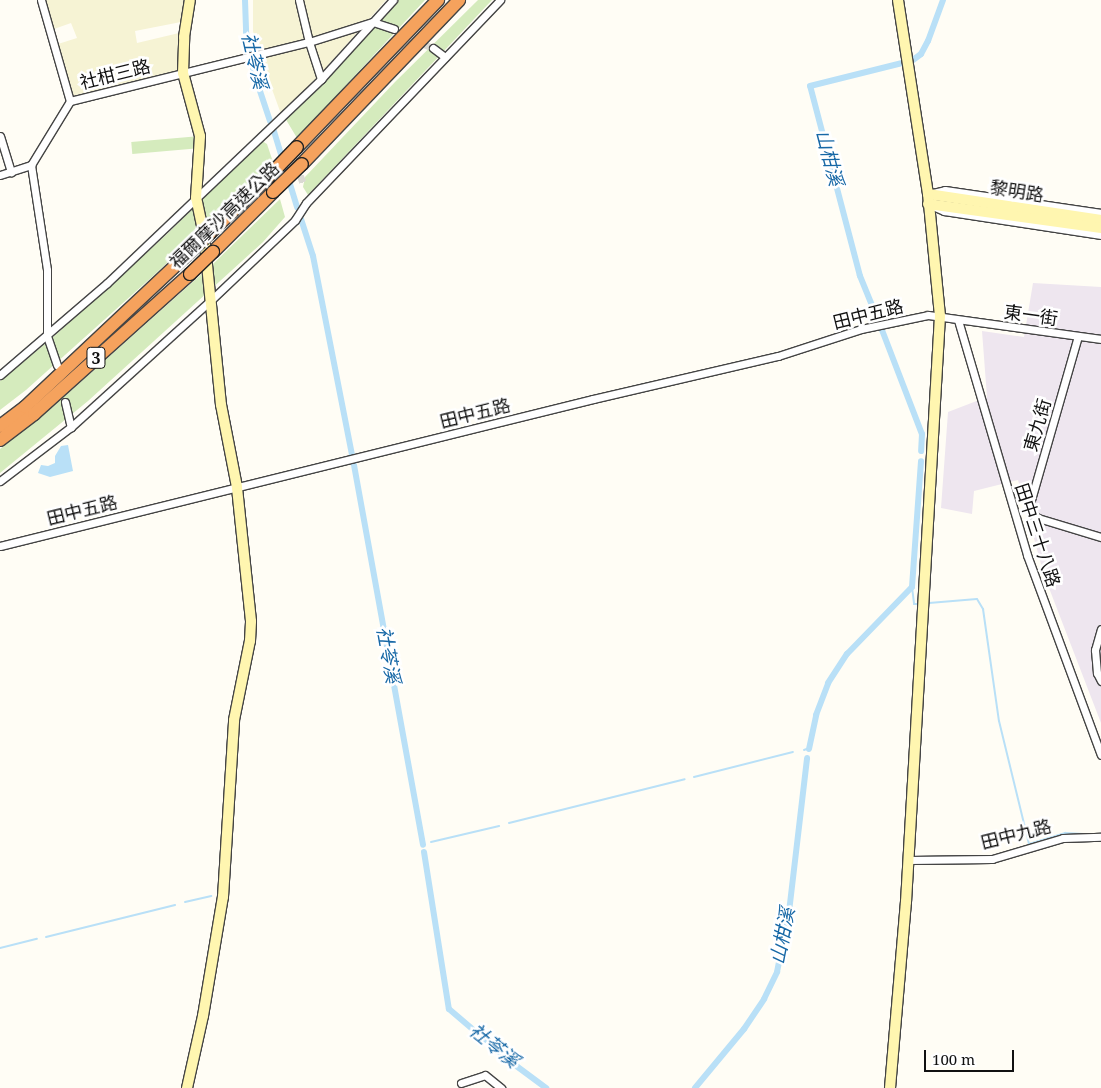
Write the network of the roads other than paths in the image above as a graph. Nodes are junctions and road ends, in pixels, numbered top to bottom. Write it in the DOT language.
graph roads {
  1 [pos="42,0"];
  2 [pos="190,0"];
  3 [pos="299,0"];
  4 [pos="393,0"];
  5 [pos="433,0"];
  6 [pos="438,0"];
  7 [pos="461,0"];
  8 [pos="500,0"];
  9 [pos="898,0"];
  10 [pos="373,22"];
  11 [pos="394,29"];
  12 [pos="309,42"];
  13 [pos="433,48"];
  14 [pos="445,57"];
  15 [pos="382,60"];
  16 [pos="183,73"];
  17 [pos="322,79"];
  18 [pos="70,101"];
  19 [pos="0,136"];
  20 [pos="31,165"];
  21 [pos="11,172"];
  22 [pos="0,175"];
  23 [pos="196,198"];
  24 [pos="928,199"];
  25 [pos="1080,210"];
  26 [pos="1052,212"];
  27 [pos="1101,213"];
  28 [pos="1101,220"];
  29 [pos="1067,223"];
  30 [pos="1052,228"];
  31 [pos="1101,228"];
  32 [pos="1101,235"];
  33 [pos="209,302"];
  34 [pos="940,316"];
  35 [pos="958,320"];
  36 [pos="47,336"];
  37 [pos="1078,336"];
  38 [pos="1101,339"];
  39 [pos="57,365"];
  40 [pos="0,375"];
  41 [pos="65,402"];
  42 [pos="0,426"];
  43 [pos="71,427"];
  44 [pos="0,440"];
  45 [pos="0,481"];
  46 [pos="237,487"];
  47 [pos="1101,537"];
  48 [pos="0,546"];
  49 [pos="1101,629"];
  50 [pos="1101,681"];
  51 [pos="1101,755"];
  52 [pos="1101,837"];
  53 [pos="909,860"];
  54 [pos="461,1084"];
  55 [pos="187,1088"];
  56 [pos="501,1088"];
  57 [pos="890,1088"];
  1 -- 18 [label="street"];
  2 -- 16 [label="street"];
  3 -- 12 [label="street"];
  4 -- 10 [label="street"];
  5 -- 15 [label="highway"];
  6 -- 15 [label="highway, 福爾摩沙高速公路 / 3"];
  7 -- 44 [label="highway, 福爾摩沙高速公路 / 3, bridge"];
  8 -- 14 [label="street"];
  9 -- 24 [label="street"];
  10 -- 11 [label="street"];
  10 -- 12 [label="street"];
  10 -- 17 [label="street"];
  12 -- 16 [label="street, 社柑三路"];
  12 -- 17 [label="street"];
  13 -- 14 [label="street"];
  14 -- 33 [label="street"];
  15 -- 42 [label="highway, 福爾摩沙高速公路 / 3, bridge"];
  16 -- 18 [label="street, 社柑三路"];
  16 -- 23 [label="street"];
  17 -- 23 [label="street"];
  18 -- 20 [label="street, 社柑三路"];
  19 -- 21 [label="street"];
  20 -- 21 [label="street"];
  20 -- 36 [label="street"];
  21 -- 22 [label="street"];
  23 -- 33 [label="street"];
  23 -- 36 [label="street"];
  24 -- 25 [label="street"];
  24 -- 26 [label="street, 黎明路"];
  24 -- 29 [label="street, 黎明路"];
  24 -- 30 [label="street"];
  24 -- 34 [label="street"];
  25 -- 26 [label="street"];
  25 -- 27 [label="street"];
  26 -- 28 [label="street, 黎明路"];
  29 -- 30 [label="street"];
  29 -- 31 [label="street, 黎明路"];
  30 -- 32 [label="street"];
  33 -- 43 [label="street"];
  33 -- 46 [label="street"];
  34 -- 35 [label="street, 田中五路"];
  34 -- 46 [label="street, 田中五路"];
  34 -- 53 [label="street"];
  35 -- 37 [label="street, 東一街"];
  35 -- 51 [label="street, 田中三十八路"];
  36 -- 39 [label="street"];
  36 -- 40 [label="street"];
  37 -- 38 [label="street, 東一街"];
  37 -- 47 [label="street, 東九街"];
  41 -- 43 [label="street"];
  43 -- 45 [label="street"];
  46 -- 48 [label="street, 田中五路"];
  46 -- 55 [label="street"];
  49 -- 50 [label="street"];
  52 -- 53 [label="street, 田中九路"];
  53 -- 57 [label="street"];
  54 -- 56 [label="street"];
}
